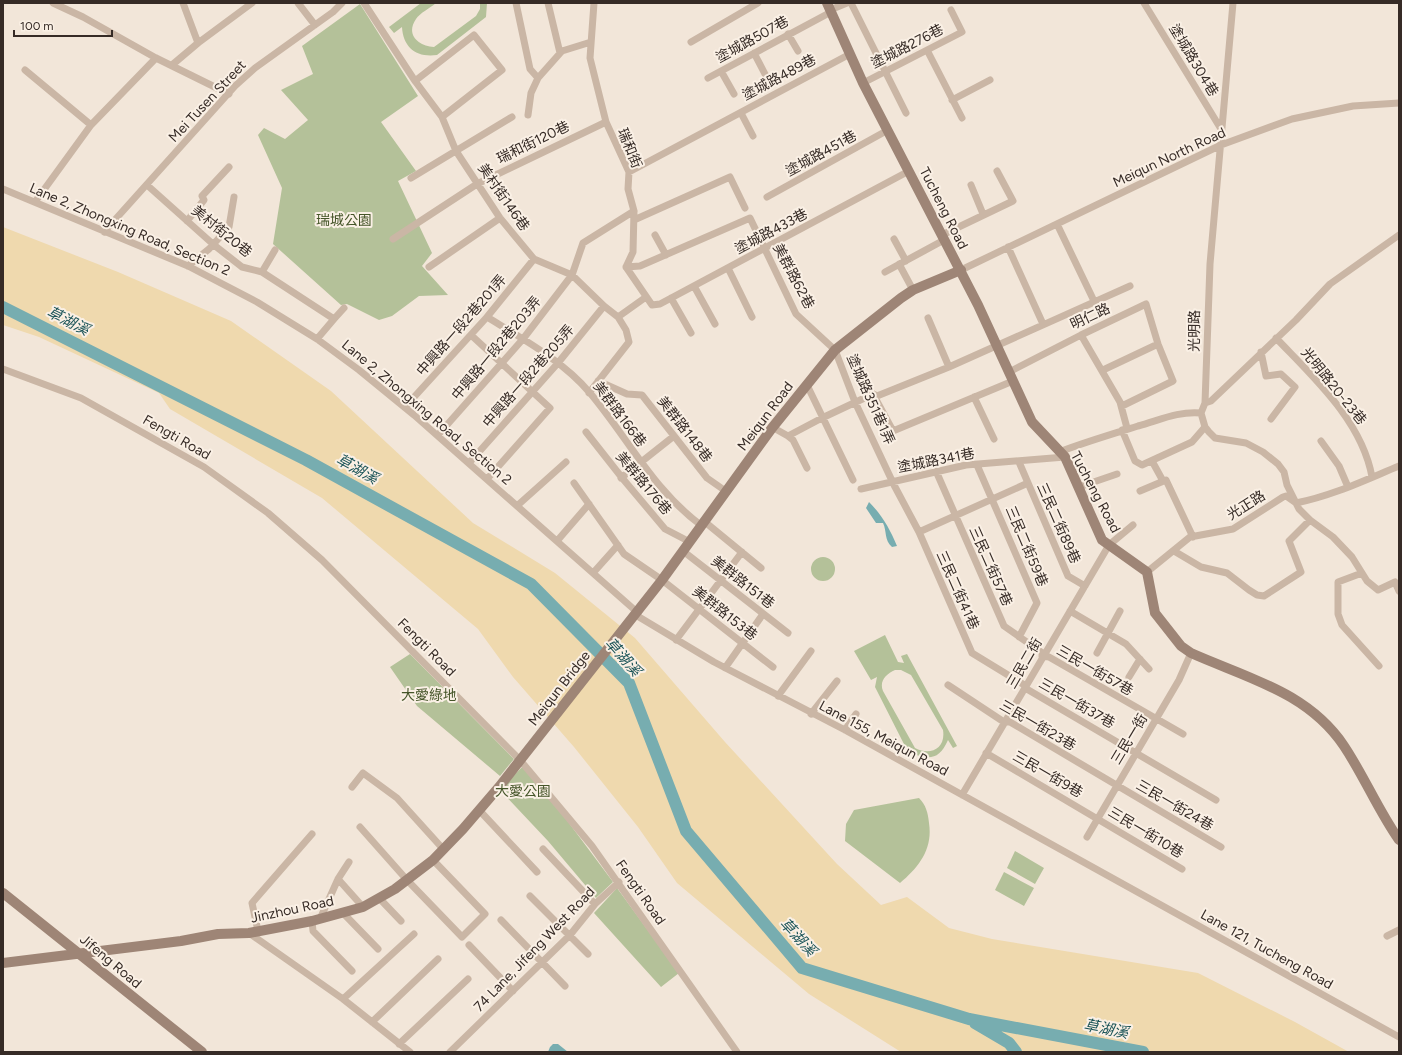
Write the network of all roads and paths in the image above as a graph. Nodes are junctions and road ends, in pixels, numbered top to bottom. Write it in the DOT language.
graph roads {
  1 [pos="53,3"];
  2 [pos="182,3"];
  3 [pos="252,3"];
  4 [pos="298,3"];
  5 [pos="342,3"];
  6 [pos="364,3"];
  7 [pos="516,3"];
  8 [pos="548,3"];
  9 [pos="594,3"];
  10 [pos="758,3"];
  11 [pos="847,3"];
  12 [pos="851,3"];
  13 [pos="1144,3"];
  14 [pos="1233,3"];
  15 [pos="829,8"];
  16 [pos="951,10"];
  17 [pos="314,25"];
  18 [pos="788,34"];
  19 [pos="591,42"];
  20 [pos="691,42"];
  21 [pos="198,43"];
  22 [pos="927,50"];
  23 [pos="798,51"];
  24 [pos="560,53"];
  25 [pos="754,53"];
  26 [pos="850,54"];
  27 [pos="156,58"];
  28 [pos="172,65"];
  29 [pos="25,70"];
  30 [pos="722,71"];
  31 [pos="885,71"];
  32 [pos="766,76"];
  33 [pos="538,78"];
  34 [pos="708,78"];
  35 [pos="990,80"];
  36 [pos="415,81"];
  37 [pos="864,83"];
  38 [pos="229,94"];
  39 [pos="734,94"];
  40 [pos="952,100"];
  41 [pos="1399,103"];
  42 [pos="741,113"];
  43 [pos="906,113"];
  44 [pos="528,114"];
  45 [pos="512,117"];
  46 [pos="442,118"];
  47 [pos="962,118"];
  48 [pos="606,122"];
  49 [pos="91,125"];
  50 [pos="888,130"];
  51 [pos="1221,130"];
  52 [pos="752,136"];
  53 [pos="1221,145"];
  54 [pos="456,151"];
  55 [pos="229,167"];
  56 [pos="909,171"];
  57 [pos="997,171"];
  58 [pos="629,172"];
  59 [pos="411,178"];
  60 [pos="477,184"];
  61 [pos="147,185"];
  62 [pos="970,186"];
  63 [pos="3,189"];
  64 [pos="234,197"];
  65 [pos="767,198"];
  66 [pos="35,202"];
  67 [pos="745,208"];
  68 [pos="634,211"];
  69 [pos="983,214"];
  70 [pos="500,218"];
  71 [pos="634,220"];
  72 [pos="187,222"];
  73 [pos="1057,224"];
  74 [pos="104,232"];
  75 [pos="1399,234"];
  76 [pos="655,235"];
  77 [pos="943,238"];
  78 [pos="393,239"];
  79 [pos="894,239"];
  80 [pos="214,245"];
  81 [pos="1008,247"];
  82 [pos="765,249"];
  83 [pos="275,250"];
  84 [pos="666,255"];
  85 [pos="534,259"];
  86 [pos="903,262"];
  87 [pos="188,266"];
  88 [pos="429,267"];
  89 [pos="626,267"];
  90 [pos="728,268"];
  91 [pos="961,270"];
  92 [pos="262,272"];
  93 [pos="885,272"];
  94 [pos="572,275"];
  95 [pos="694,286"];
  96 [pos="1130,286"];
  97 [pos="914,290"];
  98 [pos="646,296"];
  99 [pos="671,298"];
  100 [pos="1094,301"];
  101 [pos="604,306"];
  102 [pos="344,308"];
  103 [pos="487,317"];
  104 [pos="618,317"];
  105 [pos="752,317"];
  106 [pos="928,318"];
  107 [pos="334,319"];
  108 [pos="715,324"];
  109 [pos="1043,324"];
  110 [pos="691,333"];
  111 [pos="471,335"];
  112 [pos="1080,335"];
  113 [pos="1276,338"];
  114 [pos="317,339"];
  115 [pos="523,339"];
  116 [pos="1158,344"];
  117 [pos="997,346"];
  118 [pos="835,350"];
  119 [pos="1261,352"];
  120 [pos="502,363"];
  121 [pos="558,363"];
  122 [pos="949,367"];
  123 [pos="3,369"];
  124 [pos="1103,370"];
  125 [pos="1011,377"];
  126 [pos="598,381"];
  127 [pos="807,385"];
  128 [pos="532,392"];
  129 [pos="589,393"];
  130 [pos="873,394"];
  131 [pos="974,397"];
  132 [pos="855,402"];
  133 [pos="1206,403"];
  134 [pos="1122,406"];
  135 [pos="405,407"];
  136 [pos="1201,413"];
  137 [pos="822,418"];
  138 [pos="1271,419"];
  139 [pos="772,427"];
  140 [pos="1205,427"];
  141 [pos="1124,429"];
  142 [pos="586,432"];
  143 [pos="438,435"];
  144 [pos="674,436"];
  145 [pos="788,436"];
  146 [pos="994,439"];
  147 [pos="1322,441"];
  148 [pos="1062,454"];
  149 [pos="1152,461"];
  150 [pos="470,462"];
  151 [pos="566,462"];
  152 [pos="640,462"];
  153 [pos="1019,462"];
  154 [pos="977,464"];
  155 [pos="1399,466"];
  156 [pos="807,468"];
  157 [pos="936,471"];
  158 [pos="1116,474"];
  159 [pos="1372,477"];
  160 [pos="488,478"];
  161 [pos="621,478"];
  162 [pos="853,480"];
  163 [pos="893,481"];
  164 [pos="1163,481"];
  165 [pos="574,483"];
  166 [pos="1028,483"];
  167 [pos="1080,487"];
  168 [pos="1348,487"];
  169 [pos="861,489"];
  170 [pos="1140,491"];
  171 [pos="727,492"];
  172 [pos="992,500"];
  173 [pos="1297,503"];
  174 [pos="589,504"];
  175 [pos="518,505"];
  176 [pos="955,516"];
  177 [pos="1310,520"];
  178 [pos="703,524"];
  179 [pos="1129,525"];
  180 [pos="919,532"];
  181 [pos="1193,537"];
  182 [pos="557,541"];
  183 [pos="690,542"];
  184 [pos="618,545"];
  185 [pos="1109,545"];
  186 [pos="683,551"];
  187 [pos="1174,551"];
  188 [pos="742,552"];
  189 [pos="762,568"];
  190 [pos="1147,572"];
  191 [pos="593,573"];
  192 [pos="1362,573"];
  193 [pos="662,580"];
  194 [pos="721,581"];
  195 [pos="1085,586"];
  196 [pos="1399,591"];
  197 [pos="700,610"];
  198 [pos="1070,611"];
  199 [pos="1120,611"];
  200 [pos="637,612"];
  201 [pos="763,614"];
  202 [pos="630,620"];
  203 [pos="788,633"];
  204 [pos="1108,633"];
  205 [pos="1019,637"];
  206 [pos="676,640"];
  207 [pos="742,643"];
  208 [pos="812,651"];
  209 [pos="1097,653"];
  210 [pos="1191,653"];
  211 [pos="1043,655"];
  212 [pos="1140,659"];
  213 [pos="1379,666"];
  214 [pos="773,667"];
  215 [pos="725,668"];
  216 [pos="1149,669"];
  217 [pos="1129,677"];
  218 [pos="836,681"];
  219 [pos="948,685"];
  220 [pos="1025,687"];
  221 [pos="778,696"];
  222 [pos="811,714"];
  223 [pos="856,714"];
  224 [pos="1156,720"];
  225 [pos="1004,722"];
  226 [pos="845,730"];
  227 [pos="1183,734"];
  228 [pos="986,753"];
  229 [pos="1136,753"];
  230 [pos="523,756"];
  231 [pos="1116,786"];
  232 [pos="352,787"];
  233 [pos="962,795"];
  234 [pos="1216,800"];
  235 [pos="479,810"];
  236 [pos="1096,818"];
  237 [pos="360,827"];
  238 [pos="312,834"];
  239 [pos="1087,837"];
  240 [pos="1399,840"];
  241 [pos="1221,847"];
  242 [pos="543,849"];
  243 [pos="444,850"];
  244 [pos="433,860"];
  245 [pos="349,862"];
  246 [pos="1182,869"];
  247 [pos="537,872"];
  248 [pos="338,879"];
  249 [pos="407,880"];
  250 [pos="619,882"];
  251 [pos="1123,884"];
  252 [pos="3,892"];
  253 [pos="530,896"];
  254 [pos="380,899"];
  255 [pos="595,904"];
  256 [pos="363,906"];
  257 [pos="343,913"];
  258 [pos="316,920"];
  259 [pos="501,920"];
  260 [pos="401,921"];
  261 [pos="1399,930"];
  262 [pos="253,932"];
  263 [pos="414,934"];
  264 [pos="570,935"];
  265 [pos="1387,936"];
  266 [pos="469,945"];
  267 [pos="378,949"];
  268 [pos="80,953"];
  269 [pos="588,954"];
  270 [pos="438,959"];
  271 [pos="543,961"];
  272 [pos="3,964"];
  273 [pos="352,971"];
  274 [pos="468,979"];
  275 [pos="565,986"];
  276 [pos="513,990"];
  277 [pos="343,999"];
  278 [pos="372,1022"];
  279 [pos="1399,1037"];
  280 [pos="399,1044"];
  281 [pos="202,1052"];
  282 [pos="410,1052"];
  283 [pos="450,1052"];
  284 [pos="736,1052"];
  1 -- 27 [label="street"];
  2 -- 21 [label="street"];
  3 -- 21 [label="street"];
  4 -- 17 [label="street"];
  5 -- 17 [label="street, Mei Tusen Street"];
  6 -- 36 [label="street, 美村街146巷"];
  7 -- 33 [label="street"];
  8 -- 24 [label="street"];
  9 -- 19 [label="street, 瑞和街"];
  10 -- 20 [label="street"];
  11 -- 15 [label="street, 塗城路507巷"];
  12 -- 31 [label="street"];
  13 -- 51 [label="street, 塗城路304巷"];
  14 -- 51 [label="street, 光明路"];
  15 -- 18 [label="street, 塗城路507巷"];
  15 -- 26 [label="street, Tucheng Road"];
  16 -- 22 [label="street, 塗城路276巷"];
  17 -- 38 [label="street, Mei Tusen Street"];
  18 -- 23 [label="street"];
  18 -- 25 [label="street, 塗城路507巷"];
  19 -- 24 [label="street"];
  19 -- 48 [label="street, 瑞和街"];
  21 -- 28 [label="street"];
  22 -- 31 [label="street, 塗城路276巷"];
  22 -- 40 [label="street"];
  24 -- 33 [label="street"];
  25 -- 30 [label="street, 塗城路507巷"];
  25 -- 32 [label="street"];
  26 -- 37 [label="street, Tucheng Road"];
  26 -- 42 [label="street, 塗城路489巷"];
  27 -- 28 [label="street"];
  27 -- 49 [label="street"];
  28 -- 38 [label="street"];
  29 -- 49 [label="street"];
  30 -- 34 [label="street, 塗城路507巷"];
  30 -- 39 [label="street"];
  31 -- 37 [label="street, 塗城路276巷"];
  31 -- 43 [label="street"];
  33 -- 44 [label="street"];
  35 -- 40 [label="street"];
  36 -- 46 [label="street, 美村街146巷"];
  36 -- 46 [label="street"];
  37 -- 50 [label="street, Tucheng Road"];
  38 -- 61 [label="street, Mei Tusen Street"];
  40 -- 47 [label="street"];
  41 -- 53 [label="street, Meiqun North Road"];
  42 -- 52 [label="street"];
  42 -- 58 [label="street, 塗城路489巷"];
  45 -- 54 [label="street"];
  46 -- 54 [label="street, 美村街146巷"];
  48 -- 58 [label="street, 瑞和街"];
  48 -- 60 [label="street, 瑞和街120巷"];
  49 -- 66 [label="street"];
  50 -- 56 [label="street, Tucheng Road"];
  50 -- 65 [label="street, 塗城路451巷"];
  51 -- 53 [label="street, 光明路"];
  53 -- 73 [label="street, Meiqun North Road"];
  53 -- 133 [label="street, 光明路"];
  54 -- 59 [label="street"];
  54 -- 60 [label="street, 美村街146巷"];
  55 -- 72 [label="street"];
  56 -- 77 [label="street, Tucheng Road"];
  56 -- 82 [label="street, 塗城路433巷"];
  57 -- 69 [label="street"];
  58 -- 68 [label="street, 瑞和街"];
  60 -- 70 [label="street, 美村街146巷"];
  60 -- 78 [label="street, 瑞和街120巷"];
  61 -- 72 [label="street, 美村街20巷"];
  61 -- 74 [label="street, Mei Tusen Street"];
  62 -- 69 [label="street"];
  63 -- 66 [label="street, Lane 2, Zhongxing Road, Section 2"];
  64 -- 80 [label="street"];
  66 -- 74 [label="street, Lane 2, Zhongxing Road, Section 2"];
  67 -- 71 [label="street"];
  68 -- 71 [label="street, 瑞和街"];
  68 -- 94 [label="street, 中興路一段2巷203弄"];
  69 -- 77 [label="street"];
  70 -- 85 [label="street, 美村街146巷"];
  70 -- 88 [label="street"];
  71 -- 89 [label="street, 瑞和街"];
  72 -- 80 [label="street, 美村街20巷"];
  73 -- 81 [label="street, Meiqun North Road"];
  73 -- 100 [label="street"];
  74 -- 87 [label="street, Lane 2, Zhongxing Road, Section 2"];
  75 -- 113 [label="street"];
  76 -- 84 [label="street"];
  77 -- 86 [label="street"];
  77 -- 91 [label="street, Tucheng Road"];
  79 -- 86 [label="street"];
  80 -- 87 [label="street"];
  80 -- 92 [label="street, 美村街20巷"];
  81 -- 91 [label="street, Meiqun North Road"];
  81 -- 109 [label="street"];
  82 -- 84 [label="street, 美群路62巷"];
  82 -- 90 [label="street, 塗城路433巷"];
  82 -- 118 [label="street, 美群路62巷"];
  83 -- 92 [label="street"];
  84 -- 89 [label="street, 美群路62巷"];
  85 -- 94 [label="street, 美村街146巷"];
  85 -- 103 [label="street, 中興路一段2巷201弄"];
  86 -- 93 [label="street"];
  86 -- 97 [label="street"];
  87 -- 114 [label="street, Lane 2, Zhongxing Road, Section 2"];
  89 -- 98 [label="street"];
  90 -- 95 [label="street, 塗城路433巷"];
  90 -- 105 [label="street"];
  91 -- 97 [label="street, Meiqun Road"];
  91 -- 117 [label="street, Tucheng Road"];
  92 -- 107 [label="street, 美村街20巷"];
  94 -- 101 [label="street, 美村街146巷"];
  94 -- 115 [label="street, 中興路一段2巷203弄"];
  95 -- 99 [label="street, 塗城路433巷"];
  95 -- 108 [label="street"];
  96 -- 100 [label="street"];
  97 -- 118 [label="street, Meiqun Road"];
  98 -- 99 [label="street, 塗城路433巷"];
  98 -- 104 [label="street"];
  99 -- 110 [label="street"];
  100 -- 109 [label="street"];
  101 -- 104 [label="street, 美村街146巷"];
  101 -- 121 [label="street, 中興路一段2巷205弄"];
  102 -- 107 [label="street"];
  103 -- 111 [label="street, 中興路一段2巷201弄"];
  103 -- 115 [label="street, 美群路166巷"];
  104 -- 126 [label="street, 美村街146巷"];
  106 -- 122 [label="street"];
  107 -- 114 [label="street"];
  109 -- 117 [label="street"];
  111 -- 120 [label="street"];
  111 -- 135 [label="street, 中興路一段2巷201弄"];
  112 -- 116 [label="street, 明仁路"];
  112 -- 124 [label="street"];
  112 -- 125 [label="street, 明仁路"];
  113 -- 119 [label="street"];
  113 -- 159 [label="street, 光明路20-23巷"];
  114 -- 135 [label="street, Lane 2, Zhongxing Road, Section 2"];
  115 -- 120 [label="street, 中興路一段2巷203弄"];
  115 -- 121 [label="street, 美群路166巷"];
  116 -- 124 [label="street"];
  116 -- 134 [label="street"];
  117 -- 122 [label="street"];
  117 -- 125 [label="street, Tucheng Road"];
  118 -- 127 [label="street, Meiqun Road"];
  118 -- 132 [label="street, 塗城路351巷1弄"];
  119 -- 133 [label="street"];
  119 -- 138 [label="street"];
  120 -- 128 [label="street"];
  120 -- 143 [label="street, 中興路一段2巷203弄"];
  121 -- 128 [label="street, 中興路一段2巷205弄"];
  121 -- 129 [label="street, 美群路166巷"];
  122 -- 130 [label="street"];
  123 -- 230 [label="street, Fengti Road"];
  124 -- 134 [label="street"];
  125 -- 131 [label="street, 明仁路"];
  125 -- 148 [label="street, Tucheng Road"];
  126 -- 129 [label="street, 美村街146巷"];
  126 -- 144 [label="street, 美群路148巷"];
  127 -- 137 [label="street"];
  127 -- 139 [label="street, Meiqun Road"];
  128 -- 150 [label="street, 中興路一段2巷205弄"];
  128 -- 160 [label="street"];
  129 -- 152 [label="street, 美群路166巷"];
  130 -- 131 [label="street, 明仁路"];
  130 -- 132 [label="street"];
  131 -- 146 [label="street"];
  132 -- 137 [label="street"];
  132 -- 163 [label="street, 塗城路351巷1弄"];
  133 -- 136 [label="street"];
  134 -- 141 [label="street"];
  135 -- 143 [label="street, Lane 2, Zhongxing Road, Section 2"];
  136 -- 140 [label="street"];
  136 -- 141 [label="street, 塗城路341巷"];
  137 -- 145 [label="street"];
  137 -- 162 [label="street"];
  139 -- 145 [label="street"];
  139 -- 171 [label="street, Meiqun Road"];
  140 -- 149 [label="street"];
  140 -- 173 [label="street"];
  141 -- 148 [label="street, 塗城路341巷"];
  141 -- 149 [label="street"];
  142 -- 161 [label="street, 美群路176巷"];
  143 -- 150 [label="street, Lane 2, Zhongxing Road, Section 2"];
  144 -- 152 [label="street"];
  144 -- 171 [label="street, 美群路148巷"];
  145 -- 156 [label="street"];
  147 -- 168 [label="street"];
  148 -- 153 [label="street, 塗城路341巷"];
  148 -- 167 [label="street, Tucheng Road"];
  149 -- 164 [label="street"];
  150 -- 160 [label="street, Lane 2, Zhongxing Road, Section 2"];
  151 -- 175 [label="street"];
  152 -- 161 [label="street"];
  152 -- 178 [label="street, 美群路166巷"];
  153 -- 154 [label="street, 塗城路341巷"];
  153 -- 166 [label="street, 三民二街89巷"];
  154 -- 157 [label="street, 塗城路341巷"];
  154 -- 172 [label="street, 三民二街59巷"];
  155 -- 159 [label="street"];
  157 -- 163 [label="street, 塗城路341巷"];
  157 -- 176 [label="street, 三民二街57巷"];
  158 -- 167 [label="street"];
  159 -- 168 [label="street"];
  160 -- 175 [label="street, Lane 2, Zhongxing Road, Section 2"];
  161 -- 183 [label="street, 美群路176巷"];
  163 -- 169 [label="street, 塗城路341巷"];
  163 -- 180 [label="street, 三民二街41巷"];
  164 -- 170 [label="street"];
  164 -- 181 [label="street"];
  165 -- 174 [label="street, 美群路153巷"];
  166 -- 172 [label="street"];
  166 -- 195 [label="street, 三民二街89巷"];
  167 -- 185 [label="street, Tucheng Road"];
  168 -- 173 [label="street"];
  171 -- 178 [label="street, Meiqun Road"];
  172 -- 176 [label="street"];
  172 -- 205 [label="street, 三民二街59巷"];
  173 -- 177 [label="street"];
  173 -- 181 [label="street, 光正路"];
  174 -- 182 [label="street"];
  174 -- 184 [label="street, 美群路153巷"];
  175 -- 182 [label="street, Lane 2, Zhongxing Road, Section 2"];
  176 -- 180 [label="street"];
  176 -- 205 [label="street, 三民二街57巷"];
  177 -- 187 [label="street"];
  177 -- 192 [label="street"];
  178 -- 183 [label="street, Meiqun Road"];
  178 -- 188 [label="street, 美群路166巷"];
  179 -- 185 [label="street, 三民二街"];
  180 -- 220 [label="street, 三民二街41巷"];
  181 -- 187 [label="street, 光正路"];
  182 -- 191 [label="street, Lane 2, Zhongxing Road, Section 2"];
  183 -- 186 [label="street, Meiqun Road"];
  184 -- 191 [label="street"];
  184 -- 193 [label="street, 美群路153巷"];
  185 -- 190 [label="street, Tucheng Road"];
  185 -- 195 [label="street, 三民二街"];
  186 -- 193 [label="street, Meiqun Road"];
  186 -- 194 [label="street, 美群路151巷"];
  187 -- 190 [label="street, 光正路"];
  188 -- 189 [label="street, 美群路166巷"];
  188 -- 194 [label="street"];
  190 -- 210 [label="street"];
  191 -- 200 [label="street, Lane 2, Zhongxing Road, Section 2"];
  192 -- 196 [label="street"];
  192 -- 213 [label="street"];
  193 -- 197 [label="street, 美群路153巷"];
  193 -- 200 [label="street, Meiqun Road"];
  194 -- 197 [label="street"];
  194 -- 201 [label="street, 美群路151巷"];
  195 -- 198 [label="street, 三民二街"];
  197 -- 206 [label="street"];
  197 -- 207 [label="street, 美群路153巷"];
  198 -- 204 [label="street"];
  198 -- 211 [label="street, 三民二街"];
  199 -- 204 [label="street"];
  200 -- 202 [label="street, Meiqun Road"];
  200 -- 206 [label="street, Lane 155, Meiqun Road"];
  201 -- 203 [label="street, 美群路151巷"];
  201 -- 207 [label="street"];
  202 -- 230 [label="street, Meiqun Bridge"];
  204 -- 209 [label="street"];
  204 -- 212 [label="street"];
  205 -- 211 [label="street, 三民二街57巷"];
  206 -- 215 [label="street, Lane 155, Meiqun Road"];
  207 -- 214 [label="street, 美群路153巷"];
  207 -- 215 [label="street"];
  208 -- 221 [label="street"];
  210 -- 224 [label="street, 三民一街"];
  210 -- 240 [label="street"];
  211 -- 220 [label="street, 三民二街"];
  211 -- 224 [label="street, 三民一街57巷"];
  212 -- 216 [label="street"];
  212 -- 217 [label="street"];
  215 -- 221 [label="street, Lane 155, Meiqun Road"];
  218 -- 222 [label="street"];
  219 -- 225 [label="street, 三民一街23巷"];
  220 -- 225 [label="street, 三民二街"];
  220 -- 229 [label="street, 三民一街37巷"];
  221 -- 222 [label="street, Lane 155, Meiqun Road"];
  222 -- 226 [label="street, Lane 155, Meiqun Road"];
  223 -- 226 [label="street"];
  224 -- 227 [label="street, 三民一街57巷"];
  224 -- 229 [label="street, 三民一街"];
  225 -- 228 [label="street, 三民二街"];
  225 -- 231 [label="street, 三民一街23巷"];
  226 -- 233 [label="street, Lane 155, Meiqun Road"];
  228 -- 233 [label="street, 三民二街"];
  228 -- 236 [label="street, 三民一街9巷"];
  229 -- 231 [label="street, 三民一街"];
  229 -- 234 [label="street, 三民一街37巷"];
  230 -- 235 [label="street, Jinzhou Road"];
  230 -- 250 [label="street, Fengti Road"];
  231 -- 236 [label="street, 三民一街"];
  231 -- 241 [label="street, 三民一街24巷"];
  232 -- 243 [label="street"];
  233 -- 251 [label="street, Lane 155, Meiqun Road"];
  235 -- 243 [label="street, Jinzhou Road"];
  235 -- 247 [label="street"];
  236 -- 239 [label="street, 三民一街"];
  236 -- 246 [label="street, 三民一街10巷"];
  237 -- 249 [label="street"];
  238 -- 262 [label="street"];
  242 -- 255 [label="street"];
  243 -- 244 [label="street, Jinzhou Road"];
  244 -- 249 [label="street, Jinzhou Road"];
  244 -- 249 [label="street"];
  245 -- 248 [label="street"];
  248 -- 256 [label="street"];
  248 -- 258 [label="street"];
  249 -- 254 [label="street, Jinzhou Road"];
  250 -- 255 [label="street, 74 Lane, Jifeng West Road"];
  250 -- 284 [label="street, Fengti Road"];
  251 -- 279 [label="street, Lane 121, Tucheng Road"];
  252 -- 268 [label="street, Jifeng Road"];
  253 -- 264 [label="street"];
  254 -- 256 [label="street, Jinzhou Road"];
  254 -- 260 [label="street"];
  255 -- 264 [label="street, 74 Lane, Jifeng West Road"];
  256 -- 257 [label="street, Jinzhou Road"];
  257 -- 258 [label="street, Jinzhou Road"];
  257 -- 267 [label="street"];
  258 -- 262 [label="street, Jinzhou Road"];
  258 -- 273 [label="street"];
  259 -- 271 [label="street"];
  261 -- 265 [label="street"];
  262 -- 268 [label="street, Jinzhou Road"];
  262 -- 277 [label="street"];
  263 -- 277 [label="street"];
  264 -- 269 [label="street"];
  264 -- 271 [label="street, 74 Lane, Jifeng West Road"];
  266 -- 276 [label="street"];
  268 -- 272 [label="street, Jinzhou Road"];
  268 -- 281 [label="street, Jifeng Road"];
  270 -- 278 [label="street"];
  271 -- 275 [label="street"];
  271 -- 276 [label="street, 74 Lane, Jifeng West Road"];
  274 -- 280 [label="street"];
  276 -- 283 [label="street, 74 Lane, Jifeng West Road"];
  277 -- 278 [label="street"];
  278 -- 280 [label="street"];
  280 -- 282 [label="street"];
}
